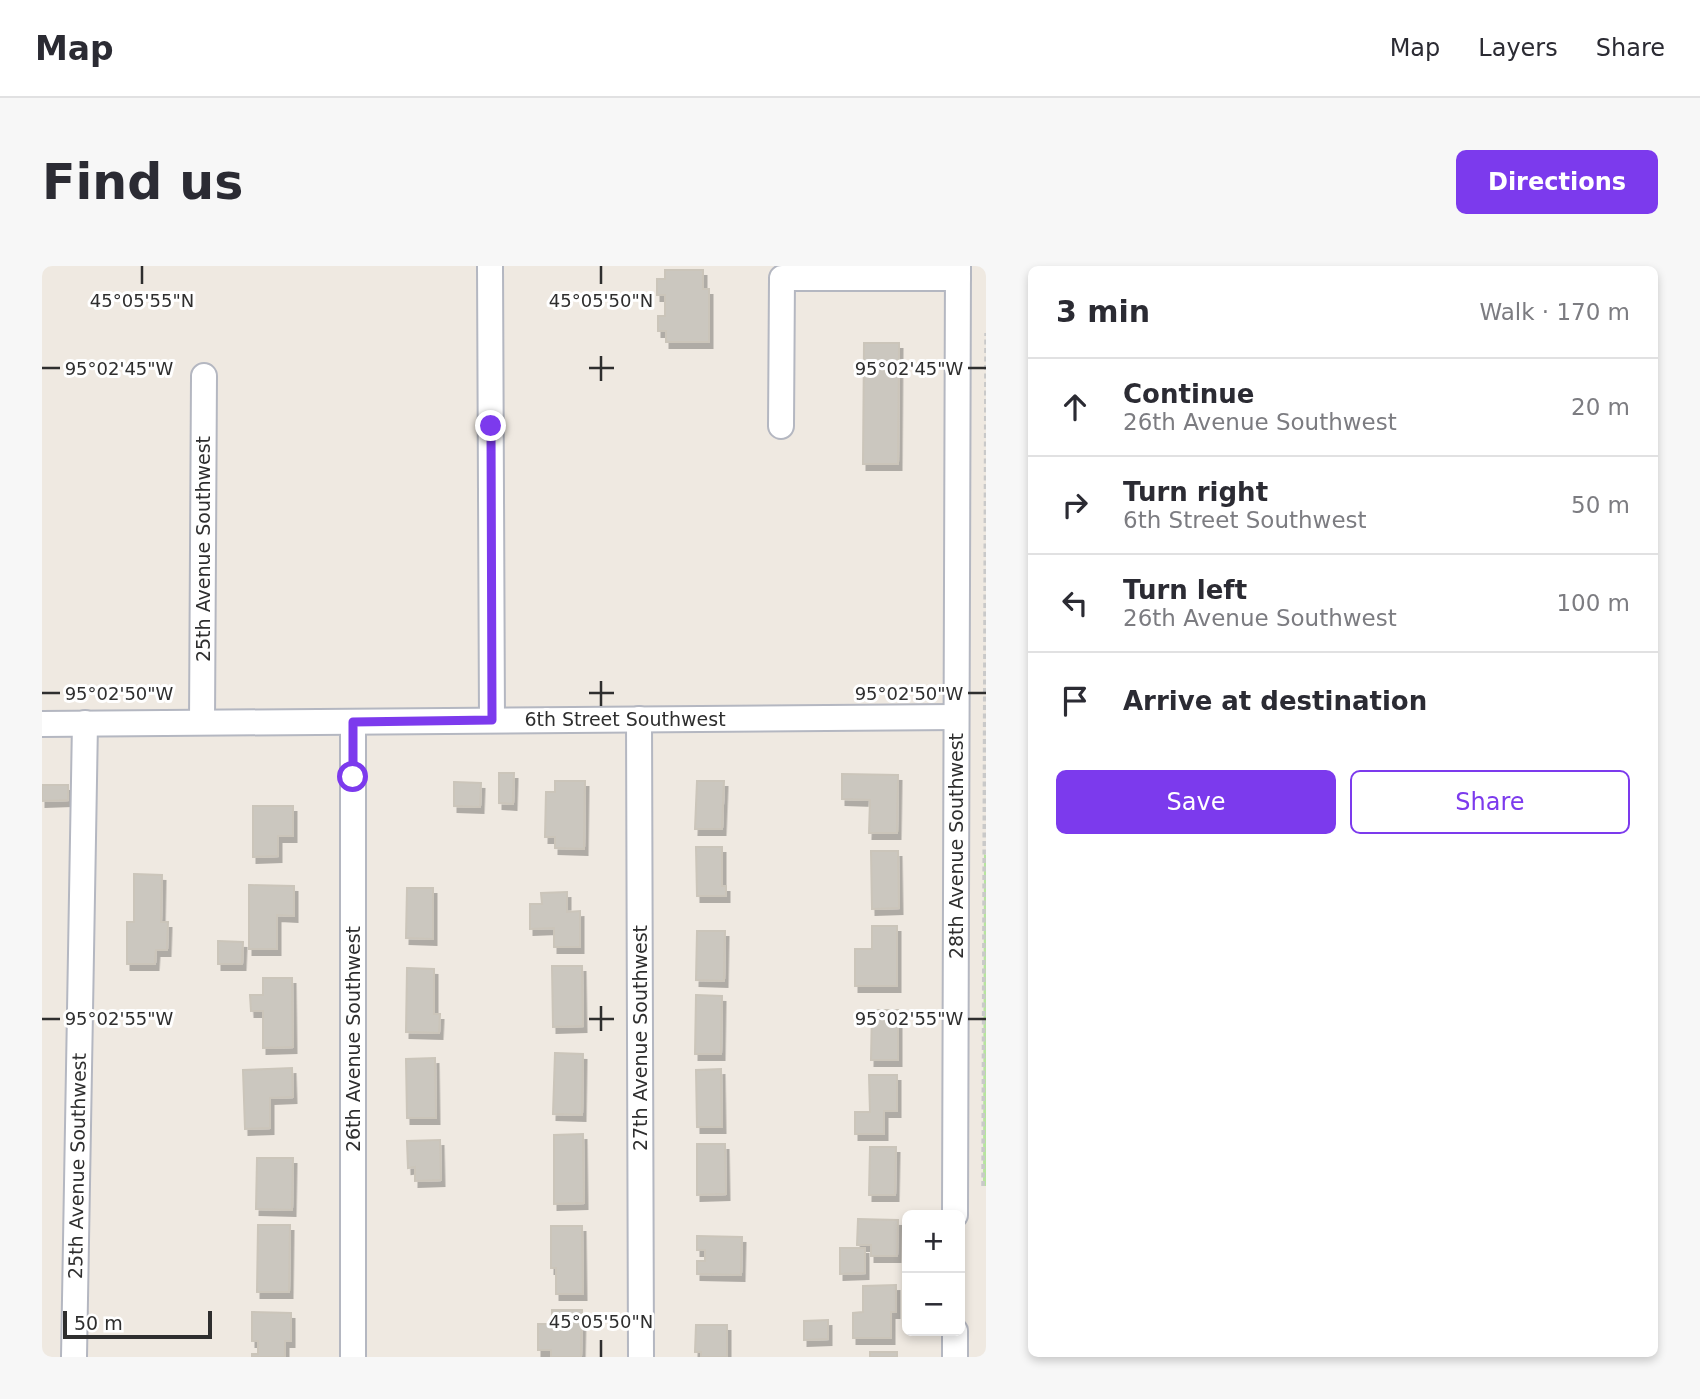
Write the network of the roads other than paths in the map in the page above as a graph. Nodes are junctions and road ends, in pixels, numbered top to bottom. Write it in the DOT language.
graph roads {
  1 [pos="490,266"];
  2 [pos="958,272"];
  3 [pos="204,376"];
  4 [pos="781,426"];
  5 [pos="956,717"];
  6 [pos="639,719"];
  7 [pos="492,720"];
  8 [pos="202,722"];
  9 [pos="353,722"];
  10 [pos="85,723"];
  11 [pos="42,724"];
  12 [pos="955,1210"];
  13 [pos="955,1336"];
  14 [pos="74,1357"];
  15 [pos="352,1357"];
  16 [pos="641,1357"];
  17 [pos="955,1357"];
  1 -- 7 [label="street"];
  2 -- 4 [label="street"];
  2 -- 5 [label="street, 28th Avenue Southwest"];
  3 -- 8 [label="street, 25th Avenue Southwest"];
  5 -- 6 [label="street, 6th Street Southwest"];
  5 -- 12 [label="street, 28th Avenue Southwest"];
  6 -- 7 [label="street, 6th Street Southwest"];
  6 -- 16 [label="street, 27th Avenue Southwest"];
  7 -- 9 [label="street, 6th Street Southwest"];
  8 -- 9 [label="street, 6th Street Southwest"];
  8 -- 10 [label="street, 6th Street Southwest"];
  9 -- 15 [label="street, 26th Avenue Southwest"];
  10 -- 11 [label="street, 6th Street Southwest"];
  10 -- 14 [label="street, 25th Avenue Southwest"];
  13 -- 17 [label="street"];
}
